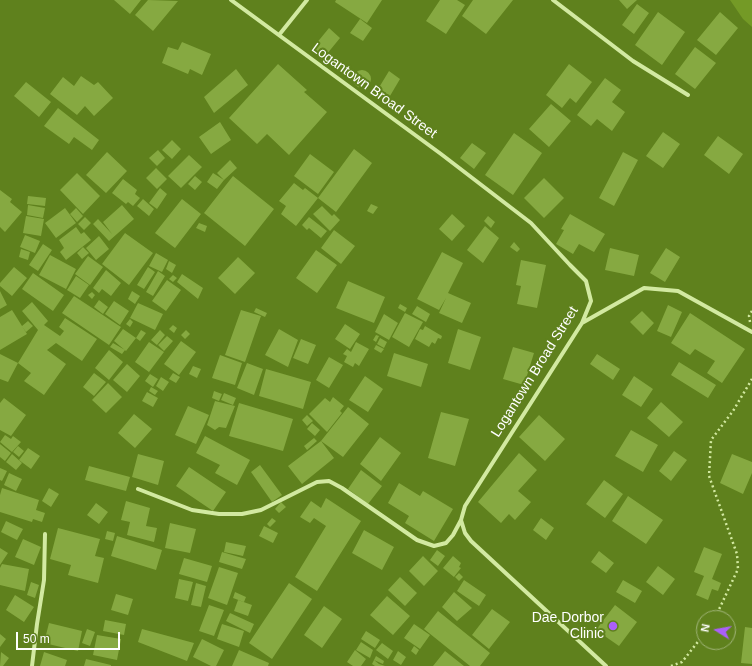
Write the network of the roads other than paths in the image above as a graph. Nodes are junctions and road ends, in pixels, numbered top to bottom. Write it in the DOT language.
graph roads {
  1 [pos="231,0"];
  2 [pos="307,0"];
  3 [pos="553,0"];
  4 [pos="279,35"];
  5 [pos="688,95"];
  6 [pos="582,323"];
  7 [pos="752,332"];
  8 [pos="138,489"];
  9 [pos="461,520"];
  10 [pos="45,534"];
  11 [pos="32,666"];
  12 [pos="606,666"];
  1 -- 4 [label="street, Logantown Broad Street"];
  2 -- 4 [label="street"];
  3 -- 5 [label="street"];
  4 -- 6 [label="street, Logantown Broad Street"];
  6 -- 7 [label="street"];
  6 -- 9 [label="street, Logantown Broad Street"];
  8 -- 9 [label="street, Logantown Broad Street"];
  9 -- 12 [label="street"];
  10 -- 11 [label="street"];
}
